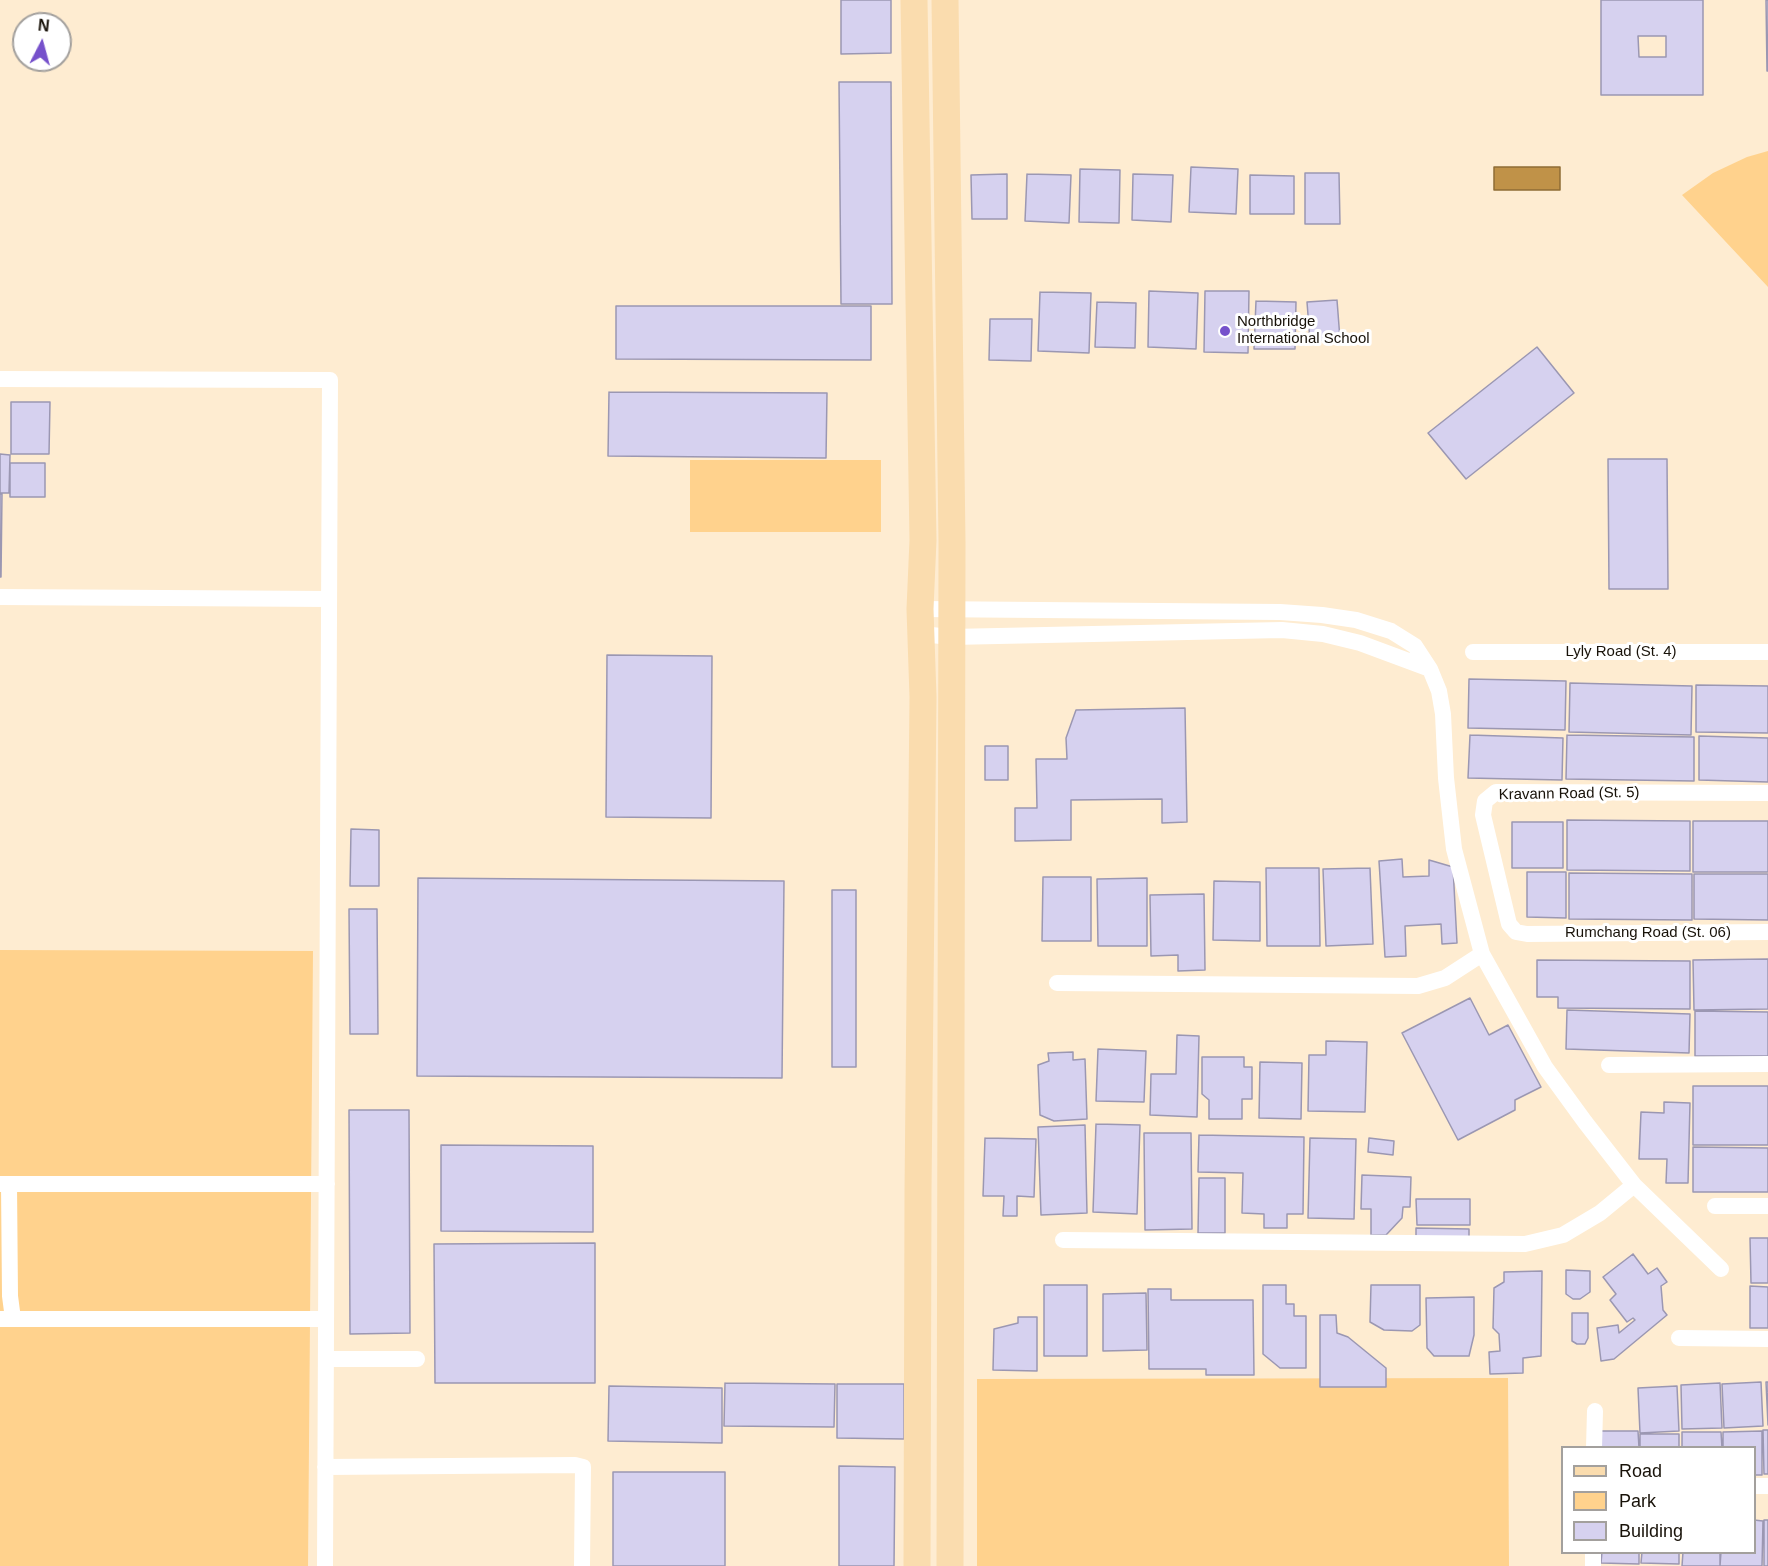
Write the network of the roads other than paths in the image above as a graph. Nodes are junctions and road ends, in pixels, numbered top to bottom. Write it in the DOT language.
graph roads {
  1 [pos="914,0"];
  2 [pos="945,0"];
  3 [pos="0,380"];
  4 [pos="0,597"];
  5 [pos="329,599"];
  6 [pos="951,610"];
  7 [pos="920,622"];
  8 [pos="951,637"];
  9 [pos="1473,652"];
  10 [pos="1768,652"];
  11 [pos="1430,669"];
  12 [pos="1768,793"];
  13 [pos="1768,932"];
  14 [pos="1527,934"];
  15 [pos="1482,954"];
  16 [pos="1057,983"];
  17 [pos="1768,1064"];
  18 [pos="1609,1065"];
  19 [pos="5,1184"];
  20 [pos="327,1184"];
  21 [pos="1634,1185"];
  22 [pos="1715,1206"];
  23 [pos="1768,1206"];
  24 [pos="1063,1240"];
  25 [pos="1721,1269"];
  26 [pos="6,1319"];
  27 [pos="326,1319"];
  28 [pos="1679,1338"];
  29 [pos="1768,1339"];
  30 [pos="326,1359"];
  31 [pos="417,1359"];
  32 [pos="1595,1411"];
  33 [pos="1594,1446"];
  34 [pos="325,1467"];
  35 [pos="325,1566"];
  36 [pos="582,1566"];
  37 [pos="917,1566"];
  38 [pos="950,1566"];
  1 -- 7 [label="main road"];
  2 -- 6 [label="main road"];
  3 -- 5 [label="street"];
  4 -- 5 [label="street"];
  5 -- 20 [label="street"];
  6 -- 7 [label="street"];
  6 -- 8 [label="main road"];
  6 -- 11 [label="street"];
  7 -- 8 [label="street"];
  7 -- 37 [label="main road"];
  8 -- 11 [label="street"];
  8 -- 38 [label="main road"];
  9 -- 10 [label="street, Lyly Road (St. 4)"];
  11 -- 15 [label="street"];
  12 -- 14 [label="street, Kravann Road (St. 5)"];
  13 -- 14 [label="street, Rumchang Road (St. 06)"];
  15 -- 16 [label="street"];
  15 -- 21 [label="street"];
  17 -- 18 [label="street"];
  19 -- 20 [label="street"];
  19 -- 26 [label="street"];
  20 -- 27 [label="street"];
  21 -- 24 [label="street"];
  21 -- 25 [label="street"];
  22 -- 23 [label="street"];
  26 -- 27 [label="street"];
  27 -- 30 [label="street"];
  28 -- 29 [label="street"];
  30 -- 31 [label="street"];
  30 -- 34 [label="street"];
  32 -- 33 [label="street"];
  34 -- 35 [label="street"];
  34 -- 36 [label="street"];
}
